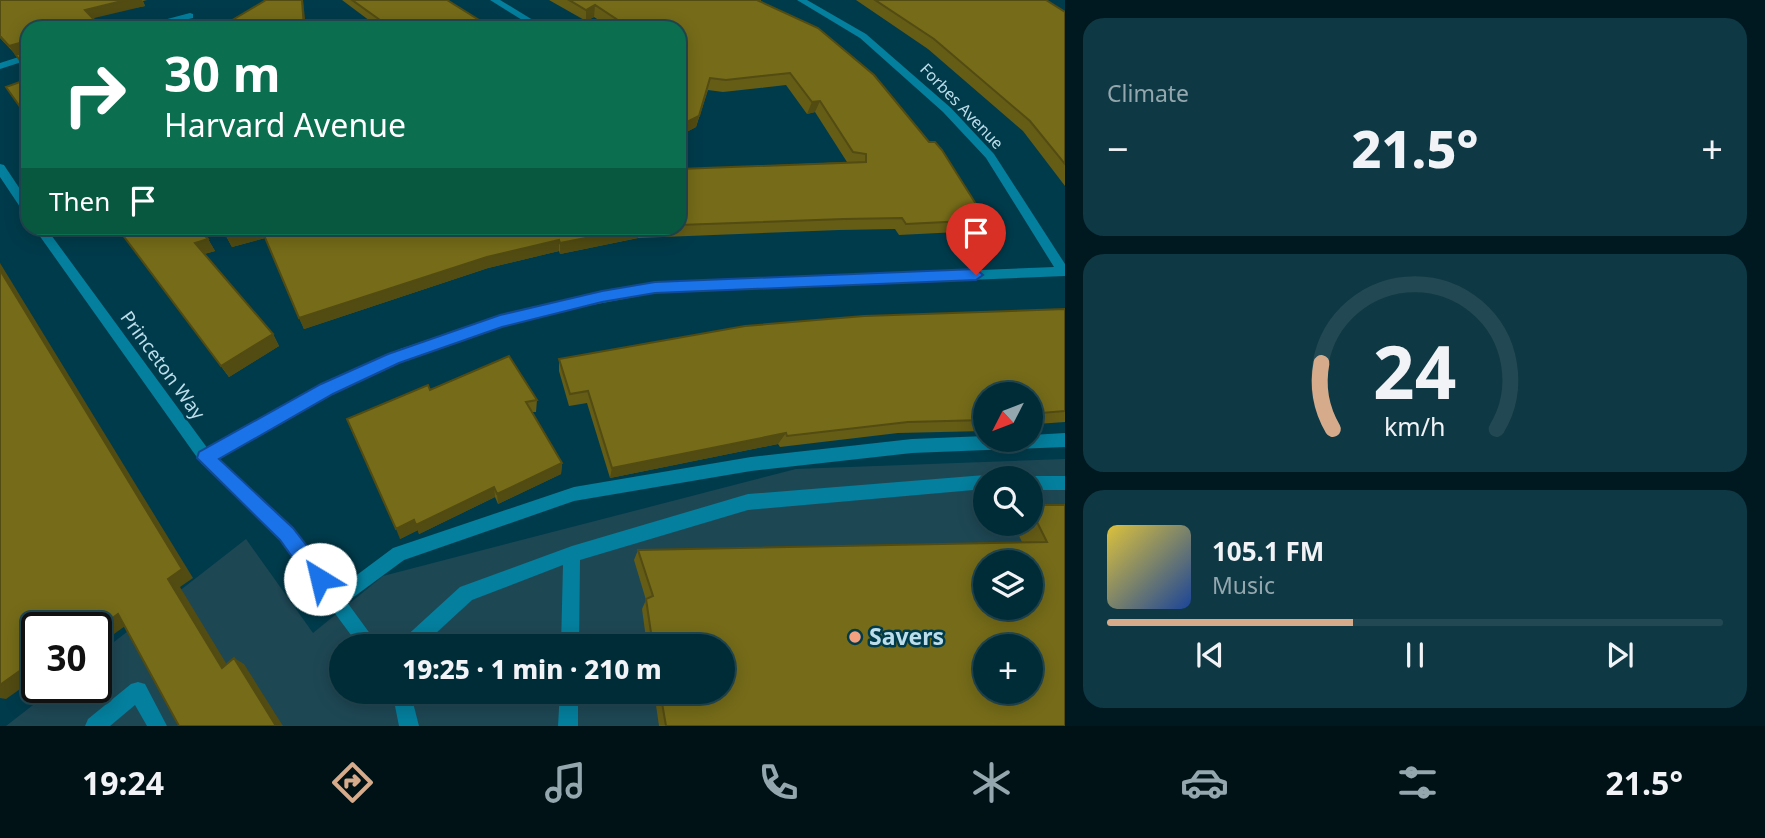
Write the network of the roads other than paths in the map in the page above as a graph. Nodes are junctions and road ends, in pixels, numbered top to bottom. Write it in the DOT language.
graph roads {
  1 [pos="494,0"];
  2 [pos="801,0"];
  3 [pos="190,16"];
  4 [pos="168,21"];
  5 [pos="529,21"];
  6 [pos="21,59"];
  7 [pos="0,66"];
  8 [pos="0,168"];
  9 [pos="21,200"];
  10 [pos="45,235"];
  11 [pos="1064,271"];
  12 [pos="1065,440"];
  13 [pos="206,458"];
  14 [pos="1043,482"];
  15 [pos="973,483"];
  16 [pos="1065,483"];
  17 [pos="572,554"];
  18 [pos="336,601"];
  19 [pos="361,634"];
  20 [pos="421,634"];
  21 [pos="570,634"];
  22 [pos="404,704"];
  23 [pos="569,704"];
  24 [pos="94,726"];
  25 [pos="157,726"];
  26 [pos="409,726"];
  27 [pos="568,726"];
  1 -- 5 [label="street"];
  2 -- 11 [label="street, Forbes Avenue"];
  3 -- 4 [label="street"];
  6 -- 7 [label="street"];
  8 -- 9 [label="street"];
  10 -- 13 [label="street, Princeton Way"];
  11 -- 13 [label="street"];
  12 -- 18 [label="street"];
  13 -- 18 [label="street, Princeton Way"];
  14 -- 16 [label="street"];
  15 -- 17 [label="street"];
  17 -- 20 [label="street"];
  17 -- 21 [label="street"];
  18 -- 19 [label="street, Princeton Way"];
  22 -- 26 [label="street"];
  23 -- 27 [label="street"];
  24 -- 25 [label="street"];
}
